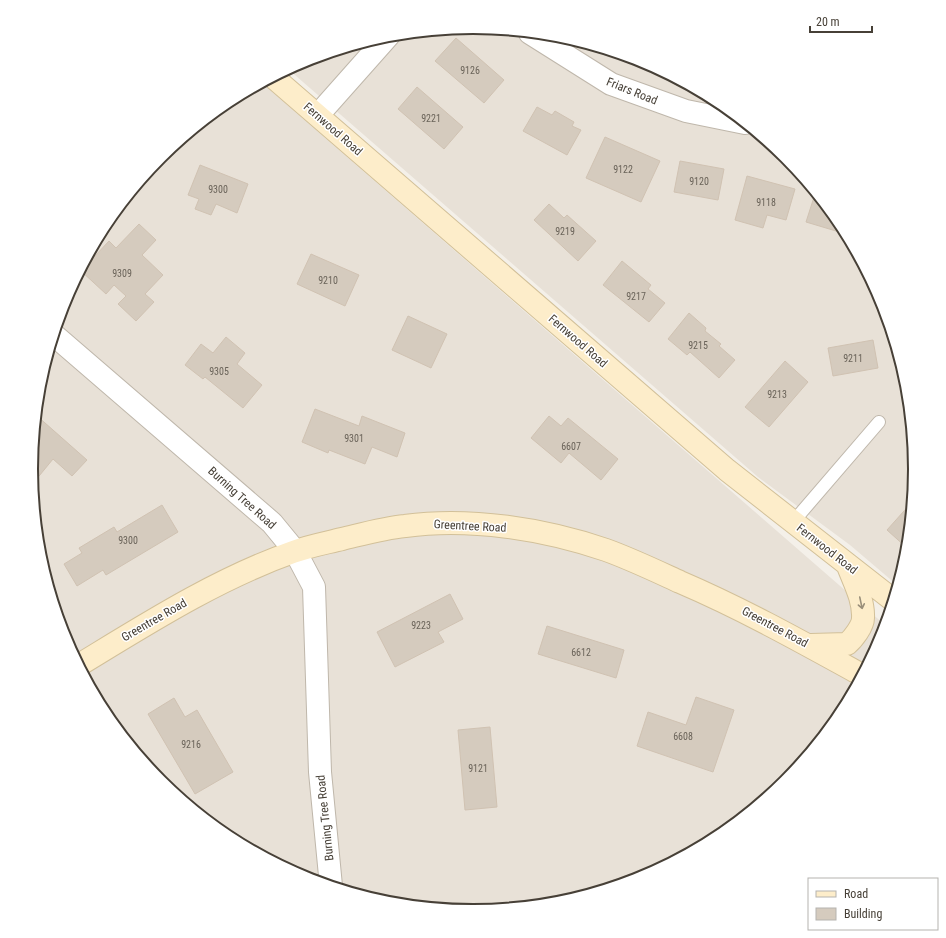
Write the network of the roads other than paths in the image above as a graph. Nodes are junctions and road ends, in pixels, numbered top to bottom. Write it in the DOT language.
graph roads {
  1 [pos="540,39"];
  2 [pos="381,44"];
  3 [pos="278,81"];
  4 [pos="318,115"];
  5 [pos="733,121"];
  6 [pos="58,339"];
  7 [pos="879,422"];
  8 [pos="793,522"];
  9 [pos="295,551"];
  10 [pos="848,566"];
  11 [pos="888,597"];
  12 [pos="808,645"];
  13 [pos="84,662"];
  14 [pos="857,672"];
  15 [pos="331,880"];
  1 -- 5 [label="street, Friars Road"];
  2 -- 4 [label="street"];
  3 -- 4 [label="street, Fernwood Road"];
  4 -- 8 [label="street, Fernwood Road"];
  6 -- 9 [label="street, Burning Tree Road"];
  7 -- 8 [label="lane"];
  8 -- 10 [label="street, Fernwood Road"];
  9 -- 12 [label="street, Greentree Road"];
  9 -- 13 [label="street, Greentree Road"];
  9 -- 15 [label="street, Burning Tree Road"];
  10 -- 11 [label="street, Fernwood Road"];
  10 -- 12 [label="street, one-way"];
  12 -- 14 [label="street, Greentree Road"];
}
